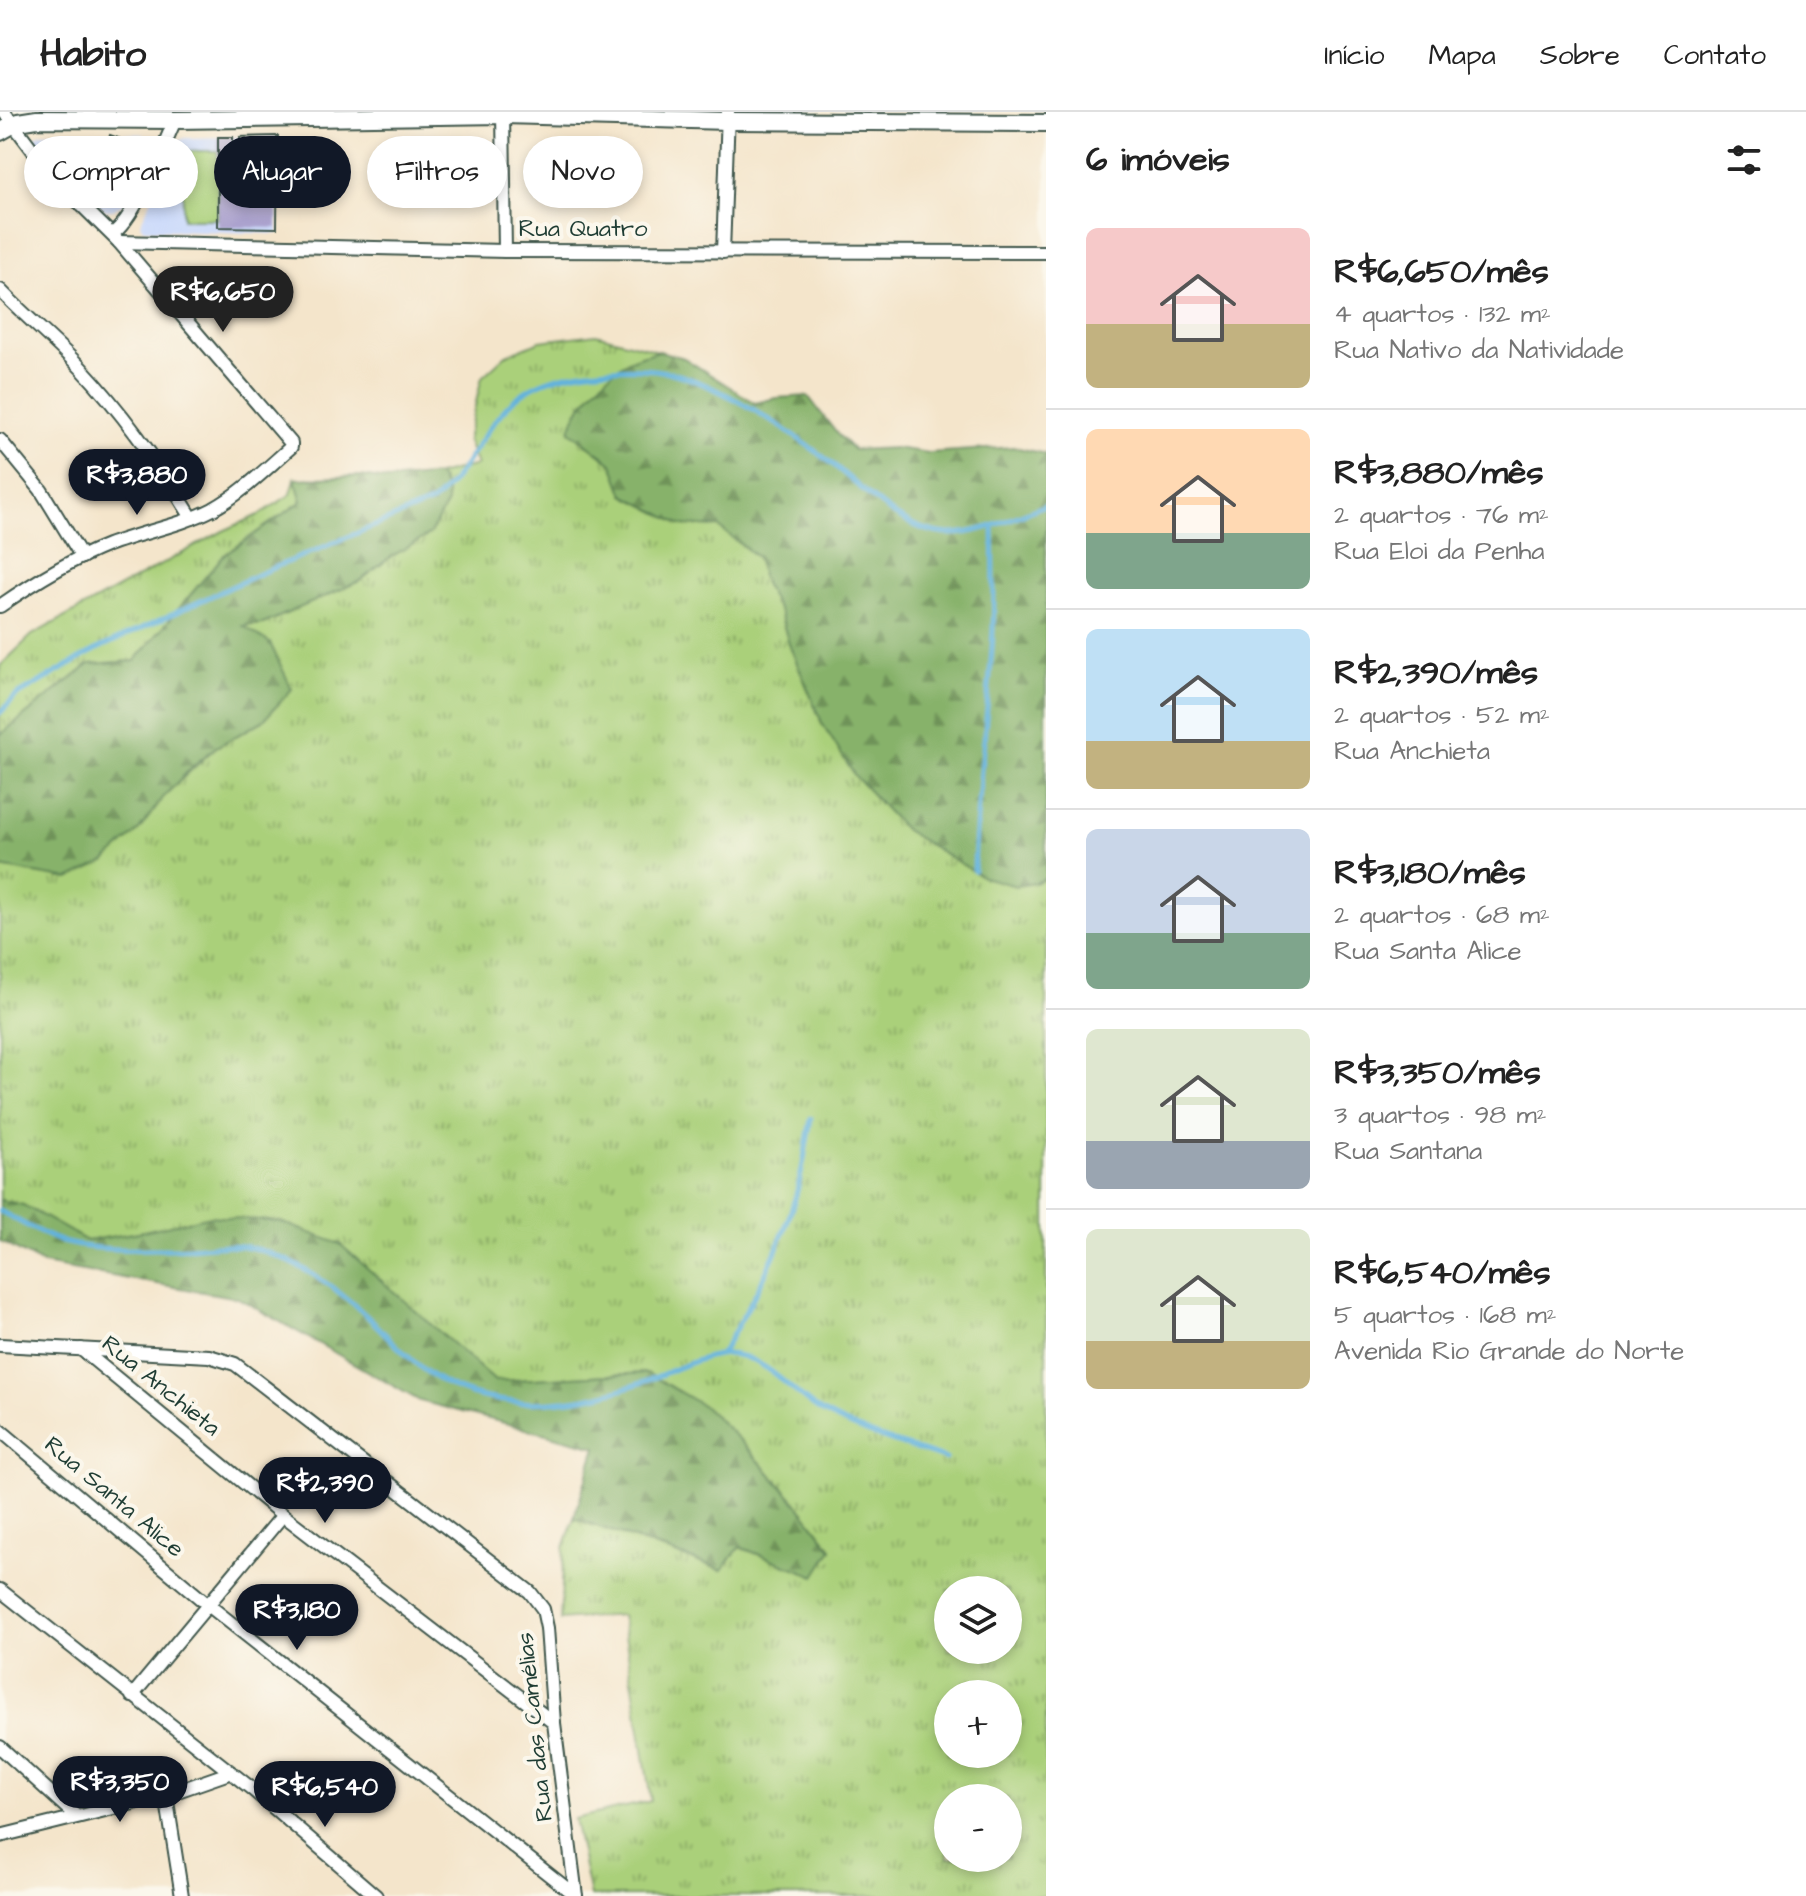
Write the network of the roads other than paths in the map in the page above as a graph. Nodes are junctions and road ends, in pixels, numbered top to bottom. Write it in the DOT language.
graph roads {
  1 [pos="503,114"];
  2 [pos="728,116"];
  3 [pos="175,120"];
  4 [pos="6,123"];
  5 [pos="1046,123"];
  6 [pos="115,238"];
  7 [pos="505,251"];
  8 [pos="723,252"];
  9 [pos="1046,252"];
  10 [pos="0,290"];
  11 [pos="0,440"];
  12 [pos="192,518"];
  13 [pos="82,557"];
  14 [pos="0,606"];
  15 [pos="0,1345"];
  16 [pos="81,1349"];
  17 [pos="0,1430"];
  18 [pos="283,1515"];
  19 [pos="1,1592"];
  20 [pos="207,1604"];
  21 [pos="132,1696"];
  22 [pos="554,1723"];
  23 [pos="0,1747"];
  24 [pos="229,1773"];
  25 [pos="166,1795"];
  26 [pos="76,1816"];
  27 [pos="0,1836"];
  28 [pos="183,1893"];
  29 [pos="376,1896"];
  30 [pos="576,1896"];
  1 -- 2 [label="street"];
  1 -- 3 [label="street"];
  1 -- 7 [label="street"];
  2 -- 5 [label="street"];
  2 -- 8 [label="street"];
  3 -- 4 [label="street"];
  3 -- 6 [label="street"];
  4 -- 6 [label="street"];
  6 -- 7 [label="street, Rua Quatro"];
  6 -- 12 [label="street"];
  7 -- 8 [label="street, Rua Quatro"];
  8 -- 9 [label="street, Rua Quatro"];
  10 -- 12 [label="street"];
  11 -- 13 [label="street"];
  12 -- 13 [label="street"];
  13 -- 14 [label="street"];
  15 -- 16 [label="street, Rua das Camélias"];
  16 -- 18 [label="street, Rua Anchieta"];
  16 -- 22 [label="street, Rua das Camélias"];
  17 -- 20 [label="street, Rua Santa Alice"];
  18 -- 20 [label="street"];
  18 -- 22 [label="street, Rua Anchieta"];
  19 -- 21 [label="street"];
  20 -- 21 [label="street"];
  20 -- 30 [label="street, Rua Santa Alice"];
  21 -- 24 [label="street"];
  22 -- 30 [label="street, Rua das Camélias"];
  23 -- 26 [label="street"];
  24 -- 25 [label="street"];
  24 -- 29 [label="street"];
  25 -- 26 [label="street"];
  25 -- 28 [label="street"];
  26 -- 27 [label="street"];
}
